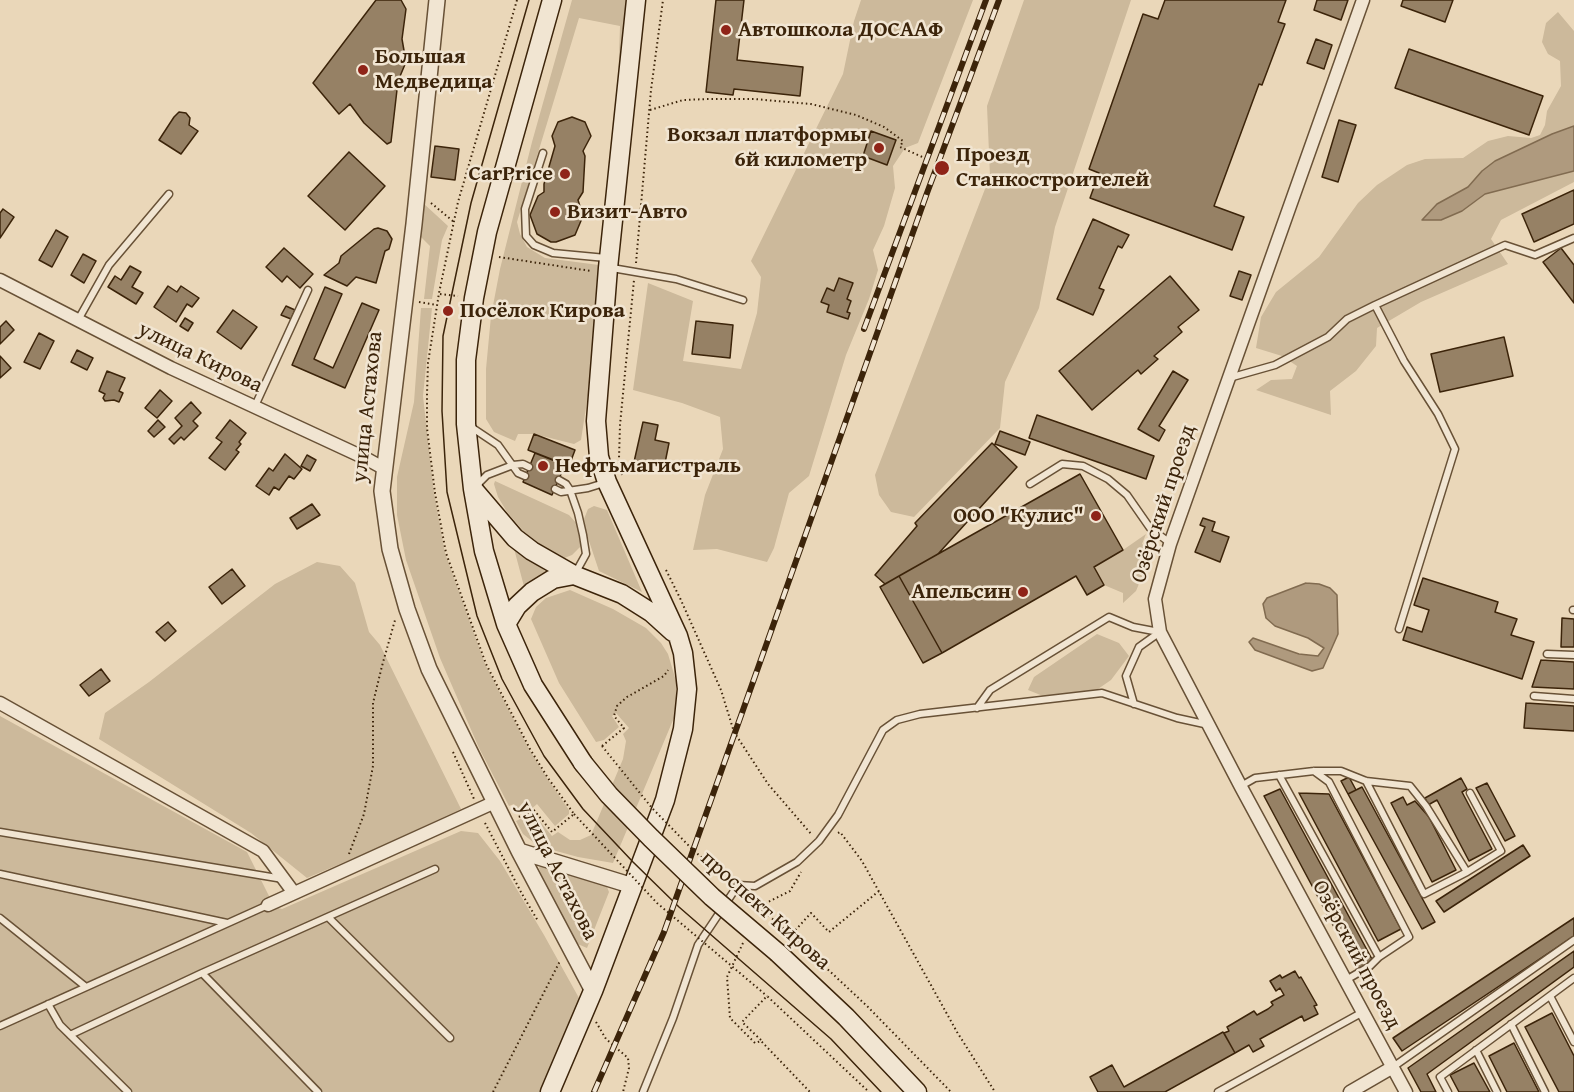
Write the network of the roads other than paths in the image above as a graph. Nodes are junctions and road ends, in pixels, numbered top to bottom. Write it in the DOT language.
graph roads {
  1 [pos="437,0"];
  2 [pos="552,0"];
  3 [pos="636,0"];
  4 [pos="1363,0"];
  5 [pos="543,153"];
  6 [pos="169,194"];
  7 [pos="1574,238"];
  8 [pos="604,261"];
  9 [pos="0,280"];
  10 [pos="308,290"];
  11 [pos="743,300"];
  12 [pos="1376,305"];
  13 [pos="78,321"];
  14 [pos="1229,378"];
  15 [pos="254,407"];
  16 [pos="466,424"];
  17 [pos="513,465"];
  18 [pos="529,467"];
  19 [pos="385,469"];
  20 [pos="525,476"];
  21 [pos="615,479"];
  22 [pos="559,480"];
  23 [pos="1030,484"];
  24 [pos="473,489"];
  25 [pos="555,489"];
  26 [pos="570,490"];
  27 [pos="1170,544"];
  28 [pos="574,575"];
  29 [pos="506,624"];
  30 [pos="1399,629"];
  31 [pos="1160,632"];
  32 [pos="681,644"];
  33 [pos="1548,654"];
  34 [pos="1574,655"];
  35 [pos="1534,696"];
  36 [pos="1574,699"];
  37 [pos="0,703"];
  38 [pos="1134,704"];
  39 [pos="977,708"];
  40 [pos="1209,725"];
  41 [pos="1314,771"];
  42 [pos="1279,775"];
  43 [pos="1366,781"];
  44 [pos="1241,787"];
  45 [pos="1470,793"];
  46 [pos="495,802"];
  47 [pos="0,832"];
  48 [pos="519,851"];
  49 [pos="435,869"];
  50 [pos="1467,872"];
  51 [pos="0,874"];
  52 [pos="284,879"];
  53 [pos="633,886"];
  54 [pos="294,893"];
  55 [pos="268,905"];
  56 [pos="328,917"];
  57 [pos="0,918"];
  58 [pos="227,923"];
  59 [pos="1574,940"];
  60 [pos="1379,957"];
  61 [pos="202,973"];
  62 [pos="1574,978"];
  63 [pos="1346,980"];
  64 [pos="86,987"];
  65 [pos="1550,996"];
  66 [pos="590,998"];
  67 [pos="48,1004"];
  68 [pos="1363,1012"];
  69 [pos="1512,1024"];
  70 [pos="0,1026"];
  71 [pos="70,1035"];
  72 [pos="450,1038"];
  73 [pos="1574,1042"];
  74 [pos="1476,1050"];
  75 [pos="1393,1067"];
  76 [pos="128,1092"];
  77 [pos="318,1092"];
  78 [pos="550,1092"];
  79 [pos="643,1092"];
  80 [pos="917,1092"];
  81 [pos="1218,1092"];
  82 [pos="1350,1092"];
  83 [pos="1406,1092"];
  84 [pos="1448,1092"];
  85 [pos="1497,1092"];
  86 [pos="1545,1092"];
  1 -- 19 [label="street, улица Астахова"];
  2 -- 16 [label="main road"];
  3 -- 8 [label="main road"];
  4 -- 14 [label="street, Озёрский проезд"];
  5 -- 8 [label="lane"];
  6 -- 13 [label="lane"];
  7 -- 12 [label="lane"];
  8 -- 11 [label="lane"];
  8 -- 21 [label="main road"];
  9 -- 13 [label="street, улица Кирова"];
  10 -- 15 [label="lane"];
  12 -- 14 [label="lane"];
  12 -- 30 [label="lane"];
  13 -- 15 [label="street, улица Кирова"];
  14 -- 27 [label="street, Озёрский проезд"];
  15 -- 19 [label="street, улица Кирова"];
  16 -- 17 [label="lane"];
  16 -- 24 [label="main road"];
  17 -- 18 [label="lane"];
  17 -- 20 [label="lane"];
  17 -- 24 [label="lane"];
  19 -- 46 [label="street, улица Астахова"];
  21 -- 26 [label="lane"];
  21 -- 32 [label="main road"];
  22 -- 26 [label="lane"];
  23 -- 27 [label="lane"];
  24 -- 28 [label="main road"];
  24 -- 29 [label="main road"];
  25 -- 26 [label="lane"];
  26 -- 28 [label="lane"];
  27 -- 31 [label="street, Озёрский проезд"];
  28 -- 29 [label="main road"];
  28 -- 32 [label="main road"];
  29 -- 80 [label="main road, проспект Кирова, bridge"];
  31 -- 38 [label="lane"];
  31 -- 39 [label="lane"];
  31 -- 40 [label="street, Озёрский проезд"];
  32 -- 53 [label="main road"];
  33 -- 34 [label="lane"];
  35 -- 36 [label="lane"];
  37 -- 52 [label="street"];
  38 -- 39 [label="lane"];
  38 -- 40 [label="lane"];
  39 -- 79 [label="lane"];
  40 -- 44 [label="street, Озёрский проезд"];
  41 -- 42 [label="lane"];
  41 -- 43 [label="lane"];
  41 -- 60 [label="lane"];
  42 -- 44 [label="lane"];
  42 -- 60 [label="lane"];
  43 -- 50 [label="lane"];
  43 -- 50 [label="lane"];
  44 -- 63 [label="street, Озёрский проезд"];
  45 -- 50 [label="lane"];
  46 -- 48 [label="street, улица Астахова"];
  46 -- 54 [label="street"];
  47 -- 52 [label="lane"];
  48 -- 53 [label="street"];
  48 -- 66 [label="street, улица Астахова"];
  49 -- 56 [label="lane"];
  51 -- 58 [label="lane"];
  52 -- 54 [label="street"];
  53 -- 66 [label="main road"];
  54 -- 55 [label="street"];
  55 -- 58 [label="lane"];
  56 -- 61 [label="lane"];
  56 -- 72 [label="lane"];
  57 -- 64 [label="lane"];
  58 -- 64 [label="lane"];
  59 -- 75 [label="lane"];
  60 -- 63 [label="lane"];
  61 -- 71 [label="lane"];
  61 -- 77 [label="lane"];
  62 -- 65 [label="lane"];
  63 -- 68 [label="street, Озёрский проезд"];
  64 -- 67 [label="lane"];
  65 -- 69 [label="lane"];
  65 -- 73 [label="lane"];
  66 -- 78 [label="main road"];
  67 -- 70 [label="lane"];
  67 -- 71 [label="lane"];
  68 -- 75 [label="street, Озёрский проезд"];
  68 -- 81 [label="lane"];
  69 -- 74 [label="lane"];
  69 -- 86 [label="lane"];
  71 -- 76 [label="lane"];
  74 -- 84 [label="lane"];
  74 -- 85 [label="lane"];
  75 -- 82 [label="street"];
  75 -- 83 [label="street, Озёрский проезд"];
}
